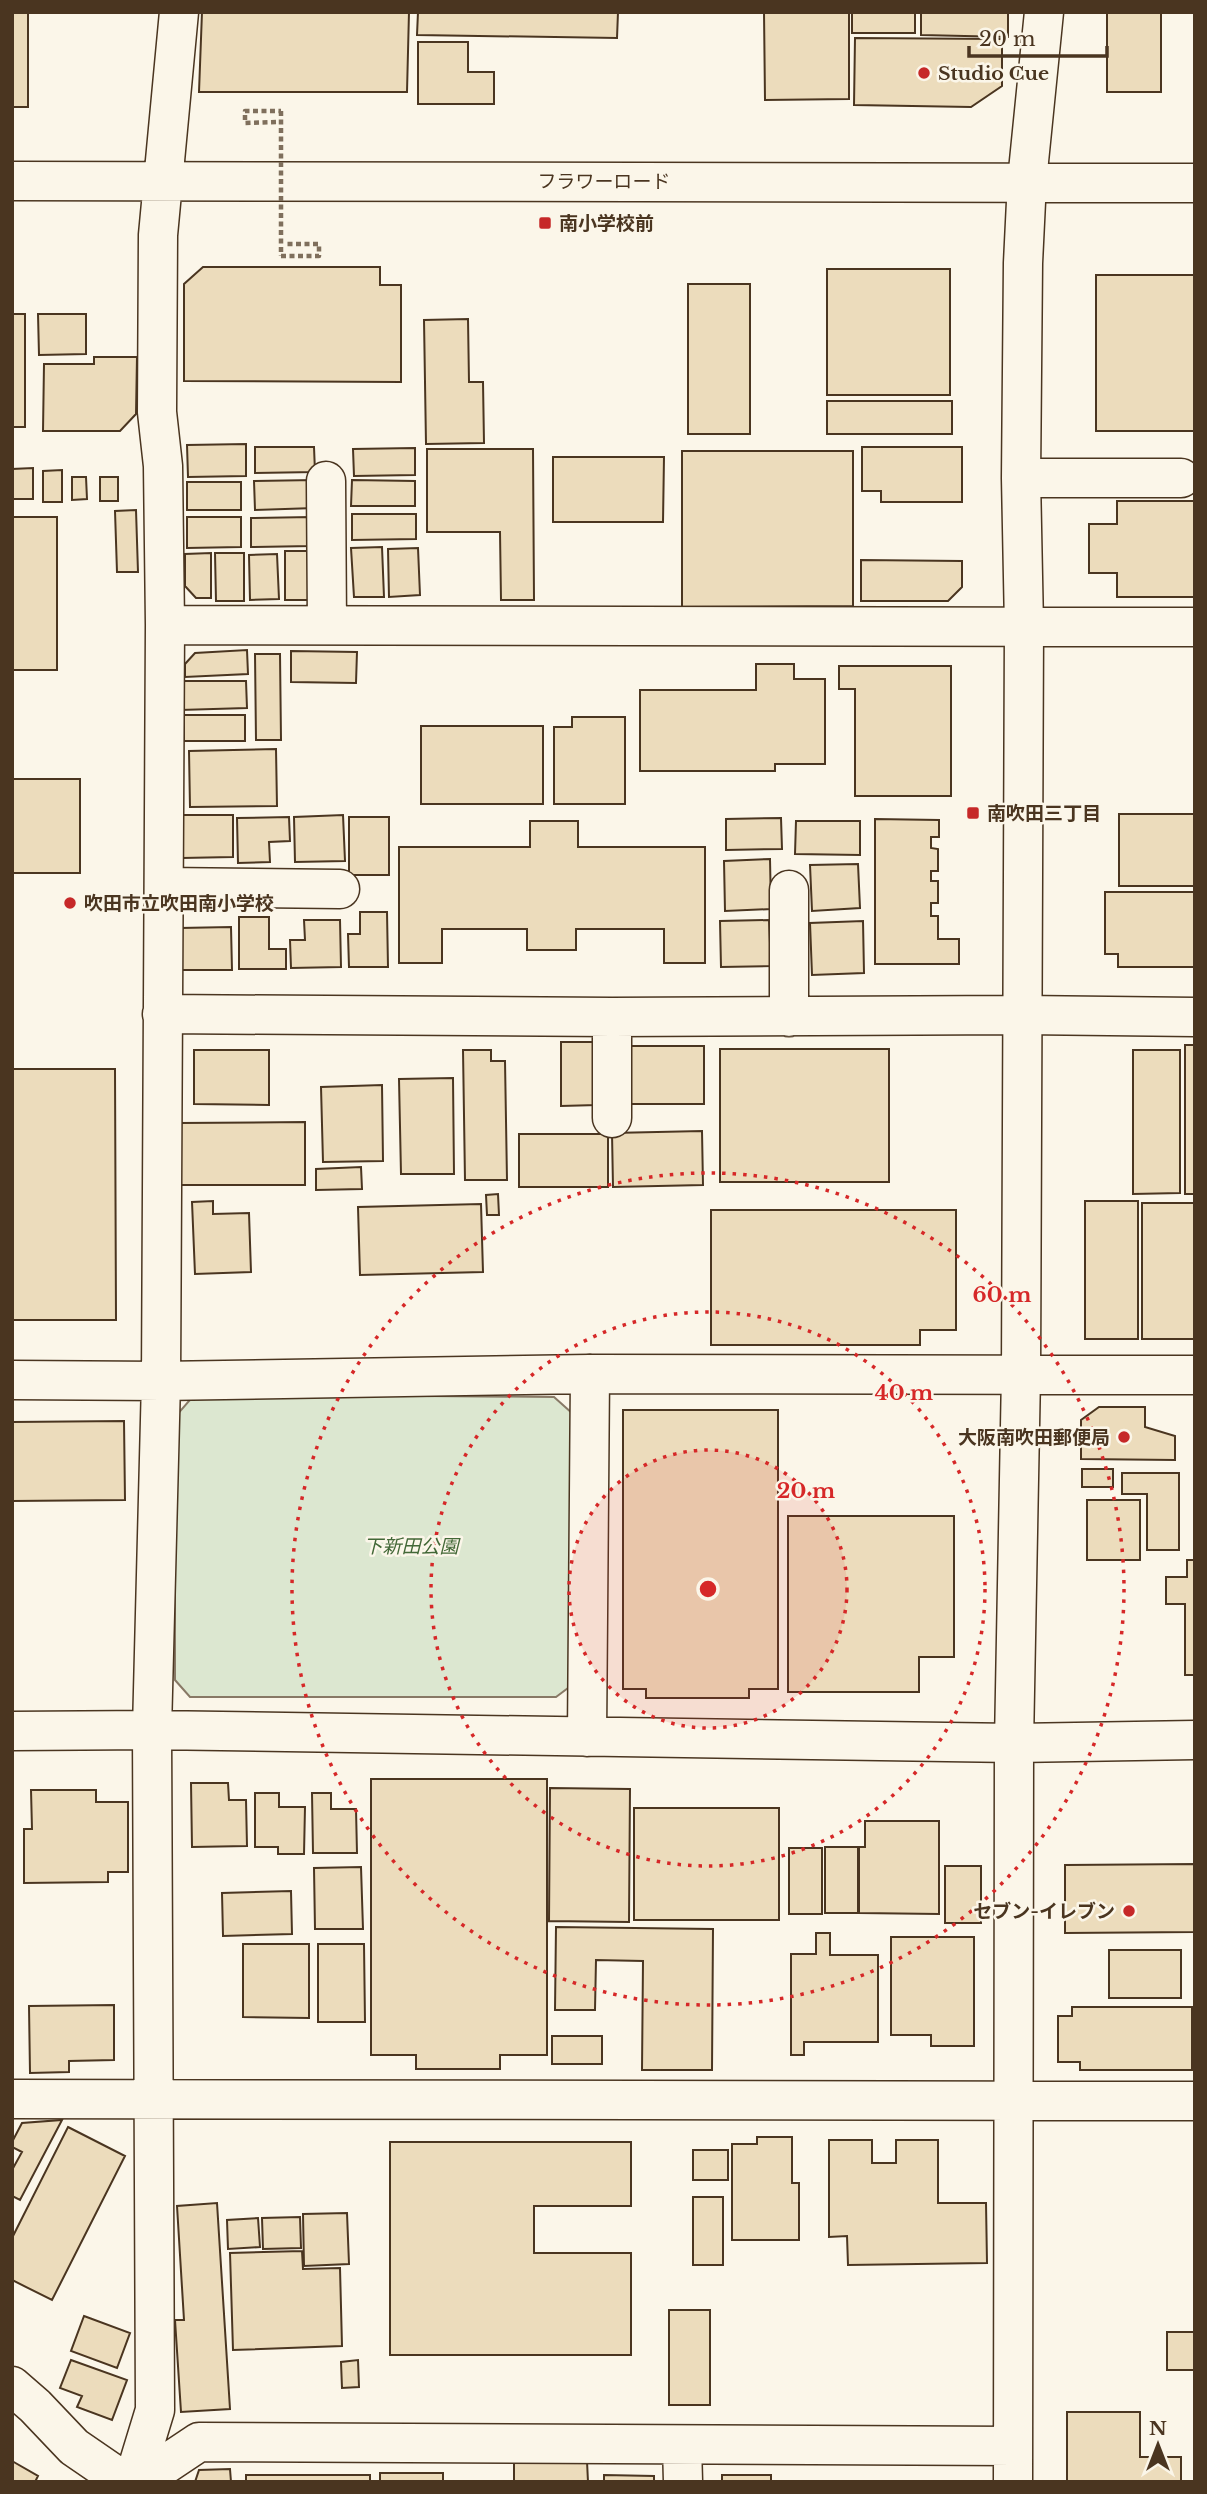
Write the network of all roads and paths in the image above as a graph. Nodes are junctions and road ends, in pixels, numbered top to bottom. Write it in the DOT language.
graph roads {
  1 [pos="179,12"];
  2 [pos="1044,12"];
  3 [pos="276,122"];
  4 [pos="12,181"];
  5 [pos="163,181"];
  6 [pos="1027,181"];
  7 [pos="1195,183"];
  8 [pos="286,244"];
  9 [pos="1021,478"];
  10 [pos="1181,478"];
  11 [pos="326,481"];
  12 [pos="165,625"];
  13 [pos="327,625"];
  14 [pos="1024,626"];
  15 [pos="1195,627"];
  16 [pos="164,887"];
  17 [pos="340,889"];
  18 [pos="789,890"];
  19 [pos="162,1014"];
  20 [pos="1023,1015"];
  21 [pos="612,1017"];
  22 [pos="789,1017"];
  23 [pos="1195,1017"];
  24 [pos="612,1118"];
  25 [pos="590,1374"];
  26 [pos="1021,1374"];
  27 [pos="1195,1375"];
  28 [pos="12,1380"];
  29 [pos="161,1381"];
  30 [pos="152,1730"];
  31 [pos="12,1731"];
  32 [pos="587,1737"];
  33 [pos="1195,1740"];
  34 [pos="1014,1743"];
  35 [pos="154,2098"];
  36 [pos="12,2099"];
  37 [pos="1195,2101"];
  38 [pos="1013,2102"];
  39 [pos="20,2402"];
  40 [pos="683,2463"];
  41 [pos="1013,2464"];
  42 [pos="125,2482"];
  43 [pos="133,2482"];
  44 [pos="139,2482"];
  1 -- 5 [label="street"];
  2 -- 6 [label="street"];
  3 -- 8 [label="path, bridge"];
  4 -- 5 [label="street, フラワーロード"];
  5 -- 6 [label="street, フラワーロード"];
  5 -- 12 [label="street"];
  6 -- 7 [label="street, フラワーロード"];
  6 -- 9 [label="street"];
  9 -- 10 [label="street"];
  9 -- 14 [label="street"];
  11 -- 13 [label="street"];
  12 -- 13 [label="street"];
  12 -- 16 [label="street"];
  13 -- 14 [label="street"];
  14 -- 15 [label="street"];
  14 -- 20 [label="street"];
  16 -- 17 [label="street"];
  16 -- 19 [label="street"];
  18 -- 22 [label="street"];
  19 -- 21 [label="street"];
  19 -- 29 [label="street"];
  20 -- 22 [label="street"];
  20 -- 23 [label="street"];
  20 -- 26 [label="street"];
  21 -- 22 [label="street"];
  21 -- 24 [label="street"];
  25 -- 26 [label="street"];
  25 -- 29 [label="street"];
  25 -- 32 [label="street"];
  26 -- 27 [label="street"];
  26 -- 34 [label="street"];
  28 -- 29 [label="street"];
  29 -- 30 [label="street"];
  30 -- 31 [label="street"];
  30 -- 32 [label="street"];
  30 -- 35 [label="street"];
  32 -- 34 [label="street"];
  33 -- 34 [label="street"];
  34 -- 38 [label="street"];
  35 -- 36 [label="street"];
  35 -- 38 [label="street"];
  35 -- 43 [label="street"];
  37 -- 38 [label="street"];
  38 -- 41 [label="street"];
  39 -- 42 [label="street"];
  40 -- 41 [label="street"];
  40 -- 44 [label="street"];
}
